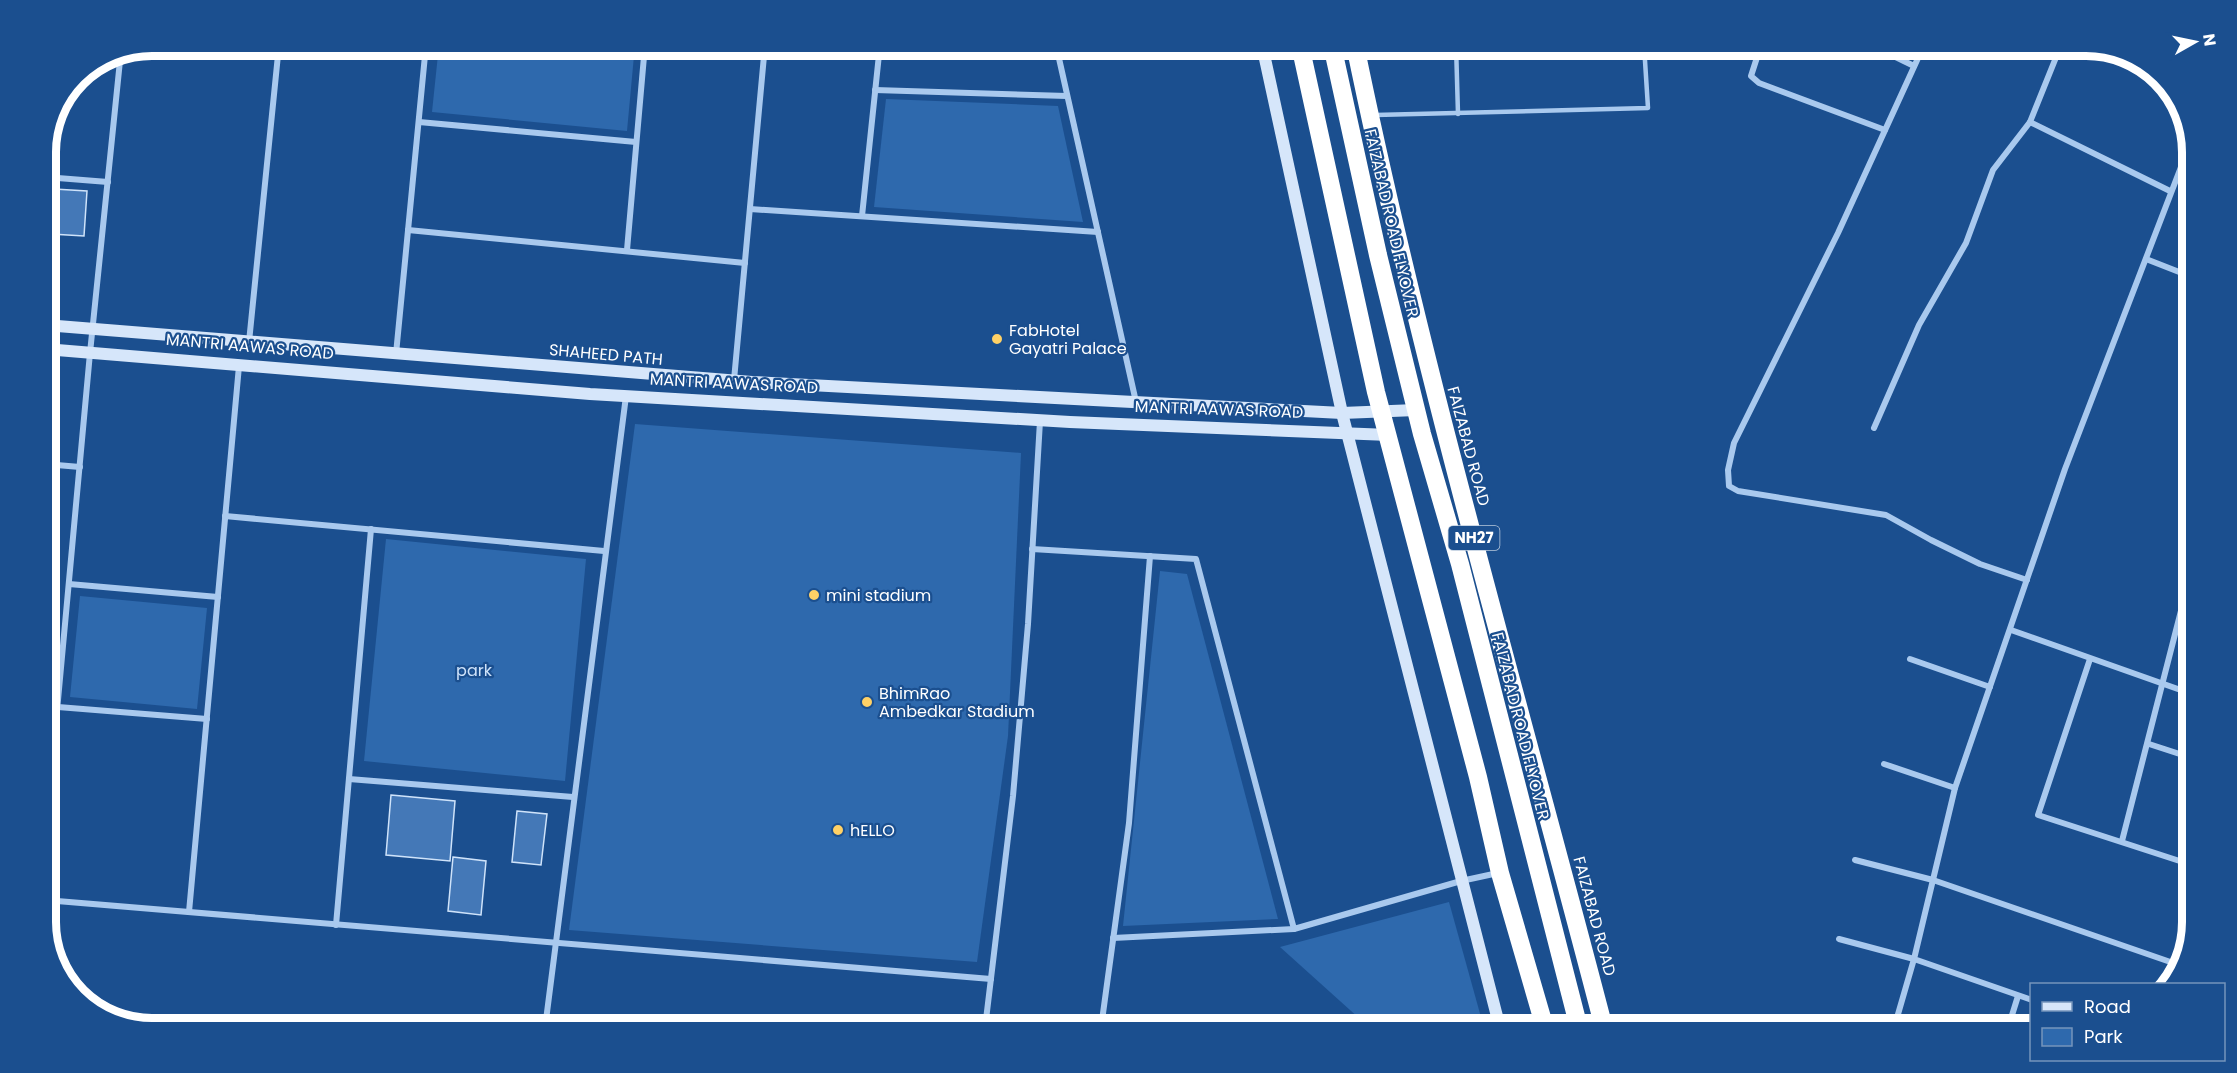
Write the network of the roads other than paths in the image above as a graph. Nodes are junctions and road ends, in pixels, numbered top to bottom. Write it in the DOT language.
graph roads {
  1 [pos="278,56"];
  2 [pos="425,56"];
  3 [pos="644,56"];
  4 [pos="764,56"];
  5 [pos="879,56"];
  6 [pos="1058,56"];
  7 [pos="1264,56"];
  8 [pos="1302,56"];
  9 [pos="1335,56"];
  10 [pos="1357,56"];
  11 [pos="1455,56"];
  12 [pos="1645,56"];
  13 [pos="1757,56"];
  14 [pos="1894,56"];
  15 [pos="1919,56"];
  16 [pos="2057,56"];
  17 [pos="121,61"];
  18 [pos="1914,66"];
  19 [pos="875,90"];
  20 [pos="1067,96"];
  21 [pos="1458,114"];
  22 [pos="1370,115"];
  23 [pos="418,122"];
  24 [pos="2030,122"];
  25 [pos="1885,130"];
  26 [pos="636,142"];
  27 [pos="2181,166"];
  28 [pos="56,178"];
  29 [pos="108,182"];
  30 [pos="2170,191"];
  31 [pos="750,208"];
  32 [pos="862,216"];
  33 [pos="408,230"];
  34 [pos="1098,232"];
  35 [pos="627,250"];
  36 [pos="2145,259"];
  37 [pos="745,263"];
  38 [pos="2181,273"];
  39 [pos="56,326"];
  40 [pos="93,329"];
  41 [pos="249,342"];
  42 [pos="56,350"];
  43 [pos="90,353"];
  44 [pos="396,354"];
  45 [pos="239,365"];
  46 [pos="734,380"];
  47 [pos="921,392"];
  48 [pos="626,396"];
  49 [pos="1136,404"];
  50 [pos="1382,410"];
  51 [pos="1416,410"];
  52 [pos="920,413"];
  53 [pos="1342,413"];
  54 [pos="1040,420"];
  55 [pos="1874,428"];
  56 [pos="1347,434"];
  57 [pos="1422,434"];
  58 [pos="1389,435"];
  59 [pos="56,465"];
  60 [pos="80,467"];
  61 [pos="225,516"];
  62 [pos="371,529"];
  63 [pos="1032,549"];
  64 [pos="604,551"];
  65 [pos="1150,556"];
  66 [pos="2027,580"];
  67 [pos="69,584"];
  68 [pos="218,597"];
  69 [pos="2182,609"];
  70 [pos="2011,630"];
  71 [pos="1910,658"];
  72 [pos="2090,659"];
  73 [pos="2163,683"];
  74 [pos="1990,687"];
  75 [pos="2182,690"];
  76 [pos="58,707"];
  77 [pos="207,719"];
  78 [pos="56,727"];
  79 [pos="2149,744"];
  80 [pos="2182,755"];
  81 [pos="1884,764"];
  82 [pos="349,779"];
  83 [pos="1955,788"];
  84 [pos="573,797"];
  85 [pos="2122,841"];
  86 [pos="1855,860"];
  87 [pos="2182,862"];
  88 [pos="1500,873"];
  89 [pos="1933,880"];
  90 [pos="1461,881"];
  91 [pos="56,901"];
  92 [pos="189,912"];
  93 [pos="336,925"];
  94 [pos="1294,929"];
  95 [pos="1113,938"];
  96 [pos="1839,939"];
  97 [pos="554,943"];
  98 [pos="1914,959"];
  99 [pos="2172,962"];
  100 [pos="991,979"];
  101 [pos="2018,996"];
  102 [pos="2030,1000"];
  103 [pos="546,1018"];
  104 [pos="986,1018"];
  105 [pos="1102,1018"];
  106 [pos="1497,1018"];
  107 [pos="1542,1018"];
  108 [pos="1576,1018"];
  109 [pos="1601,1018"];
  110 [pos="1897,1018"];
  111 [pos="2011,1018"];
  1 -- 41 [label="street"];
  2 -- 23 [label="street"];
  3 -- 26 [label="street"];
  4 -- 31 [label="street"];
  5 -- 19 [label="street"];
  6 -- 20 [label="street"];
  7 -- 53 [label="street"];
  8 -- 50 [label="highway"];
  9 -- 51 [label="highway, FAIZABAD ROAD FLYOVER"];
  10 -- 22 [label="highway, FAIZABAD ROAD / NH27"];
  11 -- 21 [label="lane"];
  12 -- 21 [label="lane"];
  13 -- 25 [label="street"];
  14 -- 18 [label="street"];
  15 -- 18 [label="street"];
  16 -- 24 [label="street"];
  17 -- 29 [label="street"];
  18 -- 25 [label="street"];
  19 -- 20 [label="street"];
  19 -- 32 [label="street"];
  20 -- 34 [label="street"];
  21 -- 22 [label="lane"];
  22 -- 109 [label="highway, FAIZABAD ROAD / NH27"];
  23 -- 26 [label="street"];
  23 -- 33 [label="street"];
  24 -- 30 [label="street"];
  24 -- 55 [label="street"];
  25 -- 66 [label="street"];
  26 -- 35 [label="street"];
  27 -- 30 [label="street"];
  28 -- 29 [label="street"];
  29 -- 40 [label="street"];
  30 -- 36 [label="street"];
  31 -- 32 [label="street"];
  31 -- 37 [label="street"];
  32 -- 34 [label="street"];
  33 -- 35 [label="street"];
  33 -- 44 [label="street"];
  34 -- 49 [label="street"];
  35 -- 37 [label="street"];
  36 -- 38 [label="street"];
  36 -- 66 [label="street"];
  37 -- 46 [label="street"];
  39 -- 40 [label="street, SHAHEED PATH"];
  40 -- 41 [label="street, SHAHEED PATH"];
  40 -- 43 [label="street"];
  41 -- 44 [label="street, SHAHEED PATH"];
  42 -- 43 [label="street, MANTRI AAWAS ROAD"];
  43 -- 45 [label="street, MANTRI AAWAS ROAD"];
  43 -- 60 [label="street"];
  44 -- 46 [label="street, SHAHEED PATH"];
  45 -- 48 [label="street, MANTRI AAWAS ROAD"];
  45 -- 61 [label="street"];
  46 -- 47 [label="street, SHAHEED PATH"];
  47 -- 49 [label="street, SHAHEED PATH"];
  47 -- 52 [label="street"];
  48 -- 52 [label="street, MANTRI AAWAS ROAD"];
  48 -- 64 [label="street"];
  49 -- 53 [label="street, SHAHEED PATH"];
  50 -- 51 [label="street, SHAHEED PATH"];
  50 -- 53 [label="street, SHAHEED PATH"];
  50 -- 58 [label="highway"];
  51 -- 57 [label="highway"];
  52 -- 54 [label="street, MANTRI AAWAS ROAD"];
  53 -- 56 [label="street"];
  54 -- 56 [label="street, MANTRI AAWAS ROAD"];
  54 -- 63 [label="street"];
  56 -- 58 [label="street, MANTRI AAWAS ROAD"];
  56 -- 90 [label="street"];
  57 -- 58 [label="highway, MANTRI AAWAS ROAD"];
  57 -- 108 [label="highway, FAIZABAD ROAD FLYOVER / NH27"];
  58 -- 88 [label="highway"];
  59 -- 60 [label="street"];
  60 -- 67 [label="street"];
  61 -- 62 [label="street"];
  61 -- 68 [label="street"];
  62 -- 64 [label="street"];
  62 -- 82 [label="street"];
  63 -- 65 [label="street"];
  63 -- 100 [label="street"];
  64 -- 84 [label="street"];
  65 -- 94 [label="street"];
  65 -- 95 [label="street"];
  66 -- 70 [label="street"];
  67 -- 68 [label="street"];
  67 -- 76 [label="street"];
  68 -- 77 [label="street"];
  69 -- 73 [label="street"];
  70 -- 72 [label="street"];
  70 -- 74 [label="street"];
  71 -- 74 [label="street"];
  72 -- 73 [label="street"];
  72 -- 85 [label="street"];
  73 -- 75 [label="street"];
  73 -- 79 [label="street"];
  74 -- 83 [label="street"];
  76 -- 77 [label="street"];
  76 -- 78 [label="street"];
  77 -- 92 [label="street"];
  79 -- 80 [label="street"];
  79 -- 85 [label="street"];
  81 -- 83 [label="street"];
  82 -- 84 [label="street"];
  82 -- 93 [label="street"];
  83 -- 89 [label="street"];
  84 -- 97 [label="street"];
  85 -- 87 [label="street"];
  86 -- 89 [label="street"];
  88 -- 90 [label="street"];
  88 -- 107 [label="highway"];
  89 -- 98 [label="street"];
  89 -- 99 [label="street"];
  90 -- 94 [label="street"];
  90 -- 106 [label="street"];
  91 -- 92 [label="street"];
  92 -- 93 [label="street"];
  93 -- 97 [label="street"];
  94 -- 95 [label="street"];
  95 -- 105 [label="street"];
  96 -- 98 [label="street"];
  97 -- 100 [label="street"];
  97 -- 103 [label="street"];
  98 -- 101 [label="street"];
  98 -- 110 [label="street"];
  100 -- 104 [label="street"];
  101 -- 102 [label="street"];
  101 -- 111 [label="street"];
}
